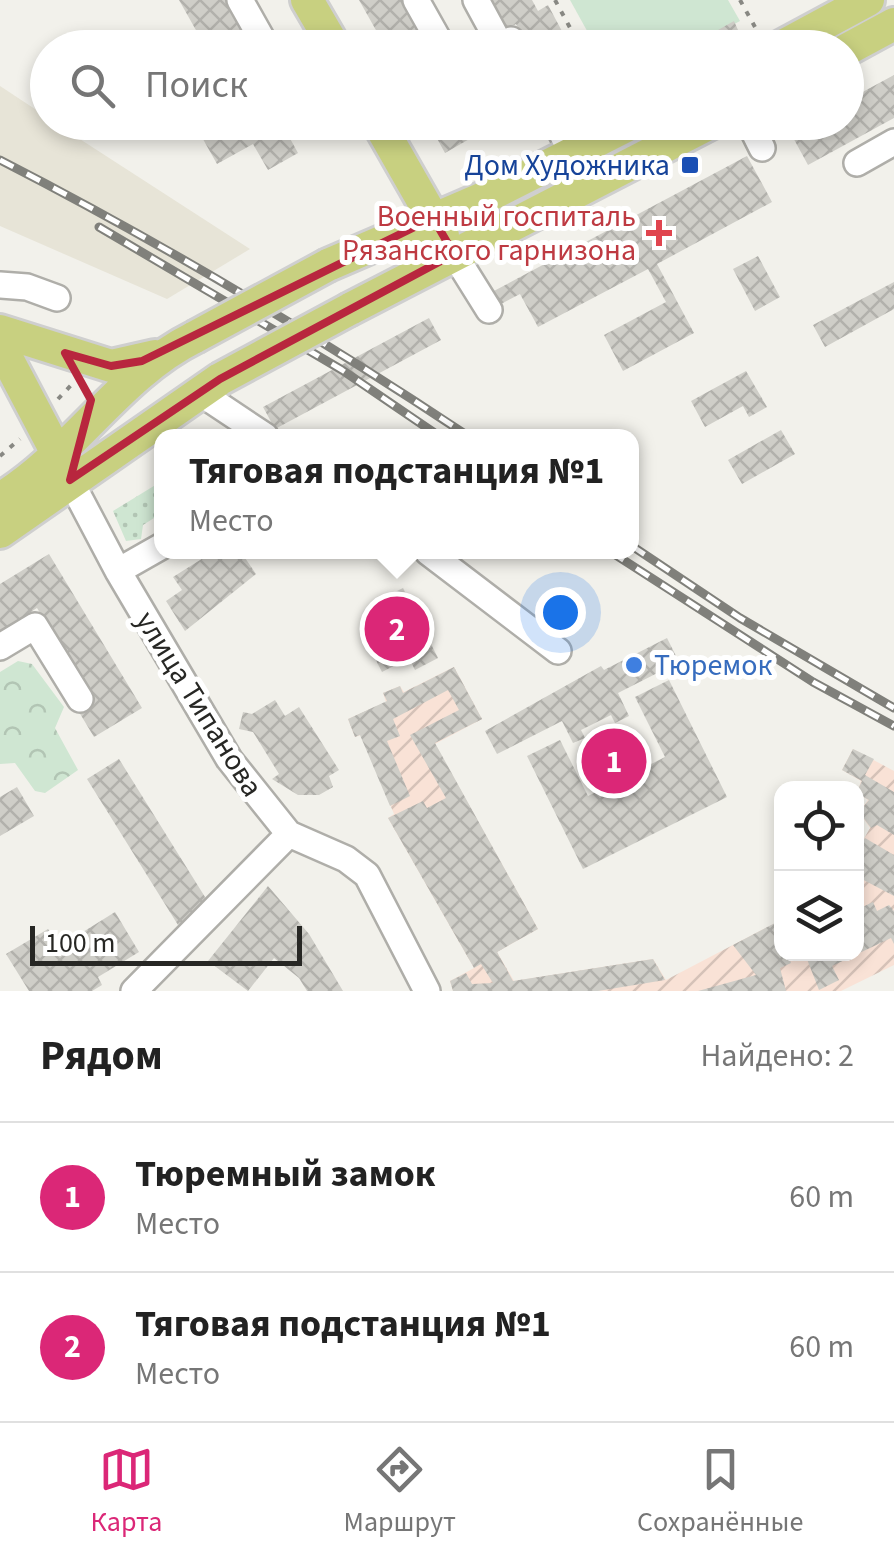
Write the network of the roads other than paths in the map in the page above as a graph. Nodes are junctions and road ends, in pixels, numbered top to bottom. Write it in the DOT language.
graph roads {
  1 [pos="240,0"];
  2 [pos="307,0"];
  3 [pos="416,0"];
  4 [pos="476,0"];
  5 [pos="868,0"];
  6 [pos="894,24"];
  7 [pos="258,30"];
  8 [pos="324,30"];
  9 [pos="432,30"];
  10 [pos="494,30"];
  11 [pos="786,30"];
  12 [pos="864,40"];
  13 [pos="388,140"];
  14 [pos="565,140"];
  15 [pos="598,140"];
  16 [pos="677,140"];
  17 [pos="758,140"];
  18 [pos="894,142"];
  19 [pos="762,148"];
  20 [pos="572,153"];
  21 [pos="857,163"];
  22 [pos="433,218"];
  23 [pos="454,254"];
  24 [pos="0,285"];
  25 [pos="57,298"];
  26 [pos="489,310"];
  27 [pos="0,331"];
  28 [pos="0,345"];
  29 [pos="58,350"];
  30 [pos="164,353"];
  31 [pos="17,376"];
  32 [pos="210,386"];
  33 [pos="92,419"];
  34 [pos="257,429"];
  35 [pos="66,467"];
  36 [pos="0,499"];
  37 [pos="0,532"];
  38 [pos="154,551"];
  39 [pos="437,559"];
  40 [pos="118,571"];
  41 [pos="0,647"];
  42 [pos="558,651"];
  43 [pos="80,699"];
  44 [pos="289,834"];
  45 [pos="134,991"];
  46 [pos="427,991"];
  1 -- 7 [label="street"];
  2 -- 8 [label="main road"];
  3 -- 9 [label="street"];
  4 -- 10 [label="street"];
  5 -- 11 [label="main road"];
  6 -- 12 [label="main road"];
  13 -- 22 [label="main road"];
  14 -- 20 [label="street"];
  15 -- 20 [label="main road"];
  16 -- 23 [label="main road"];
  17 -- 19 [label="street"];
  18 -- 21 [label="street"];
  20 -- 22 [label="main road"];
  22 -- 23 [label="main road"];
  22 -- 30 [label="main road, bridge"];
  23 -- 26 [label="street"];
  23 -- 32 [label="main road, bridge"];
  24 -- 25 [label="street"];
  27 -- 29 [label="main road"];
  28 -- 31 [label="main road"];
  29 -- 30 [label="main road"];
  29 -- 31 [label="main road"];
  29 -- 33 [label="main road"];
  30 -- 33 [label="main road"];
  31 -- 35 [label="main road"];
  32 -- 34 [label="street"];
  32 -- 35 [label="main road"];
  33 -- 35 [label="main road"];
  35 -- 36 [label="main road"];
  35 -- 37 [label="main road"];
  35 -- 40 [label="street, улица Типанова"];
  38 -- 40 [label="street"];
  39 -- 42 [label="street"];
  40 -- 44 [label="street, улица Типанова"];
  41 -- 43 [label="street"];
  44 -- 45 [label="street"];
  44 -- 46 [label="street, улица Типанова"];
}
